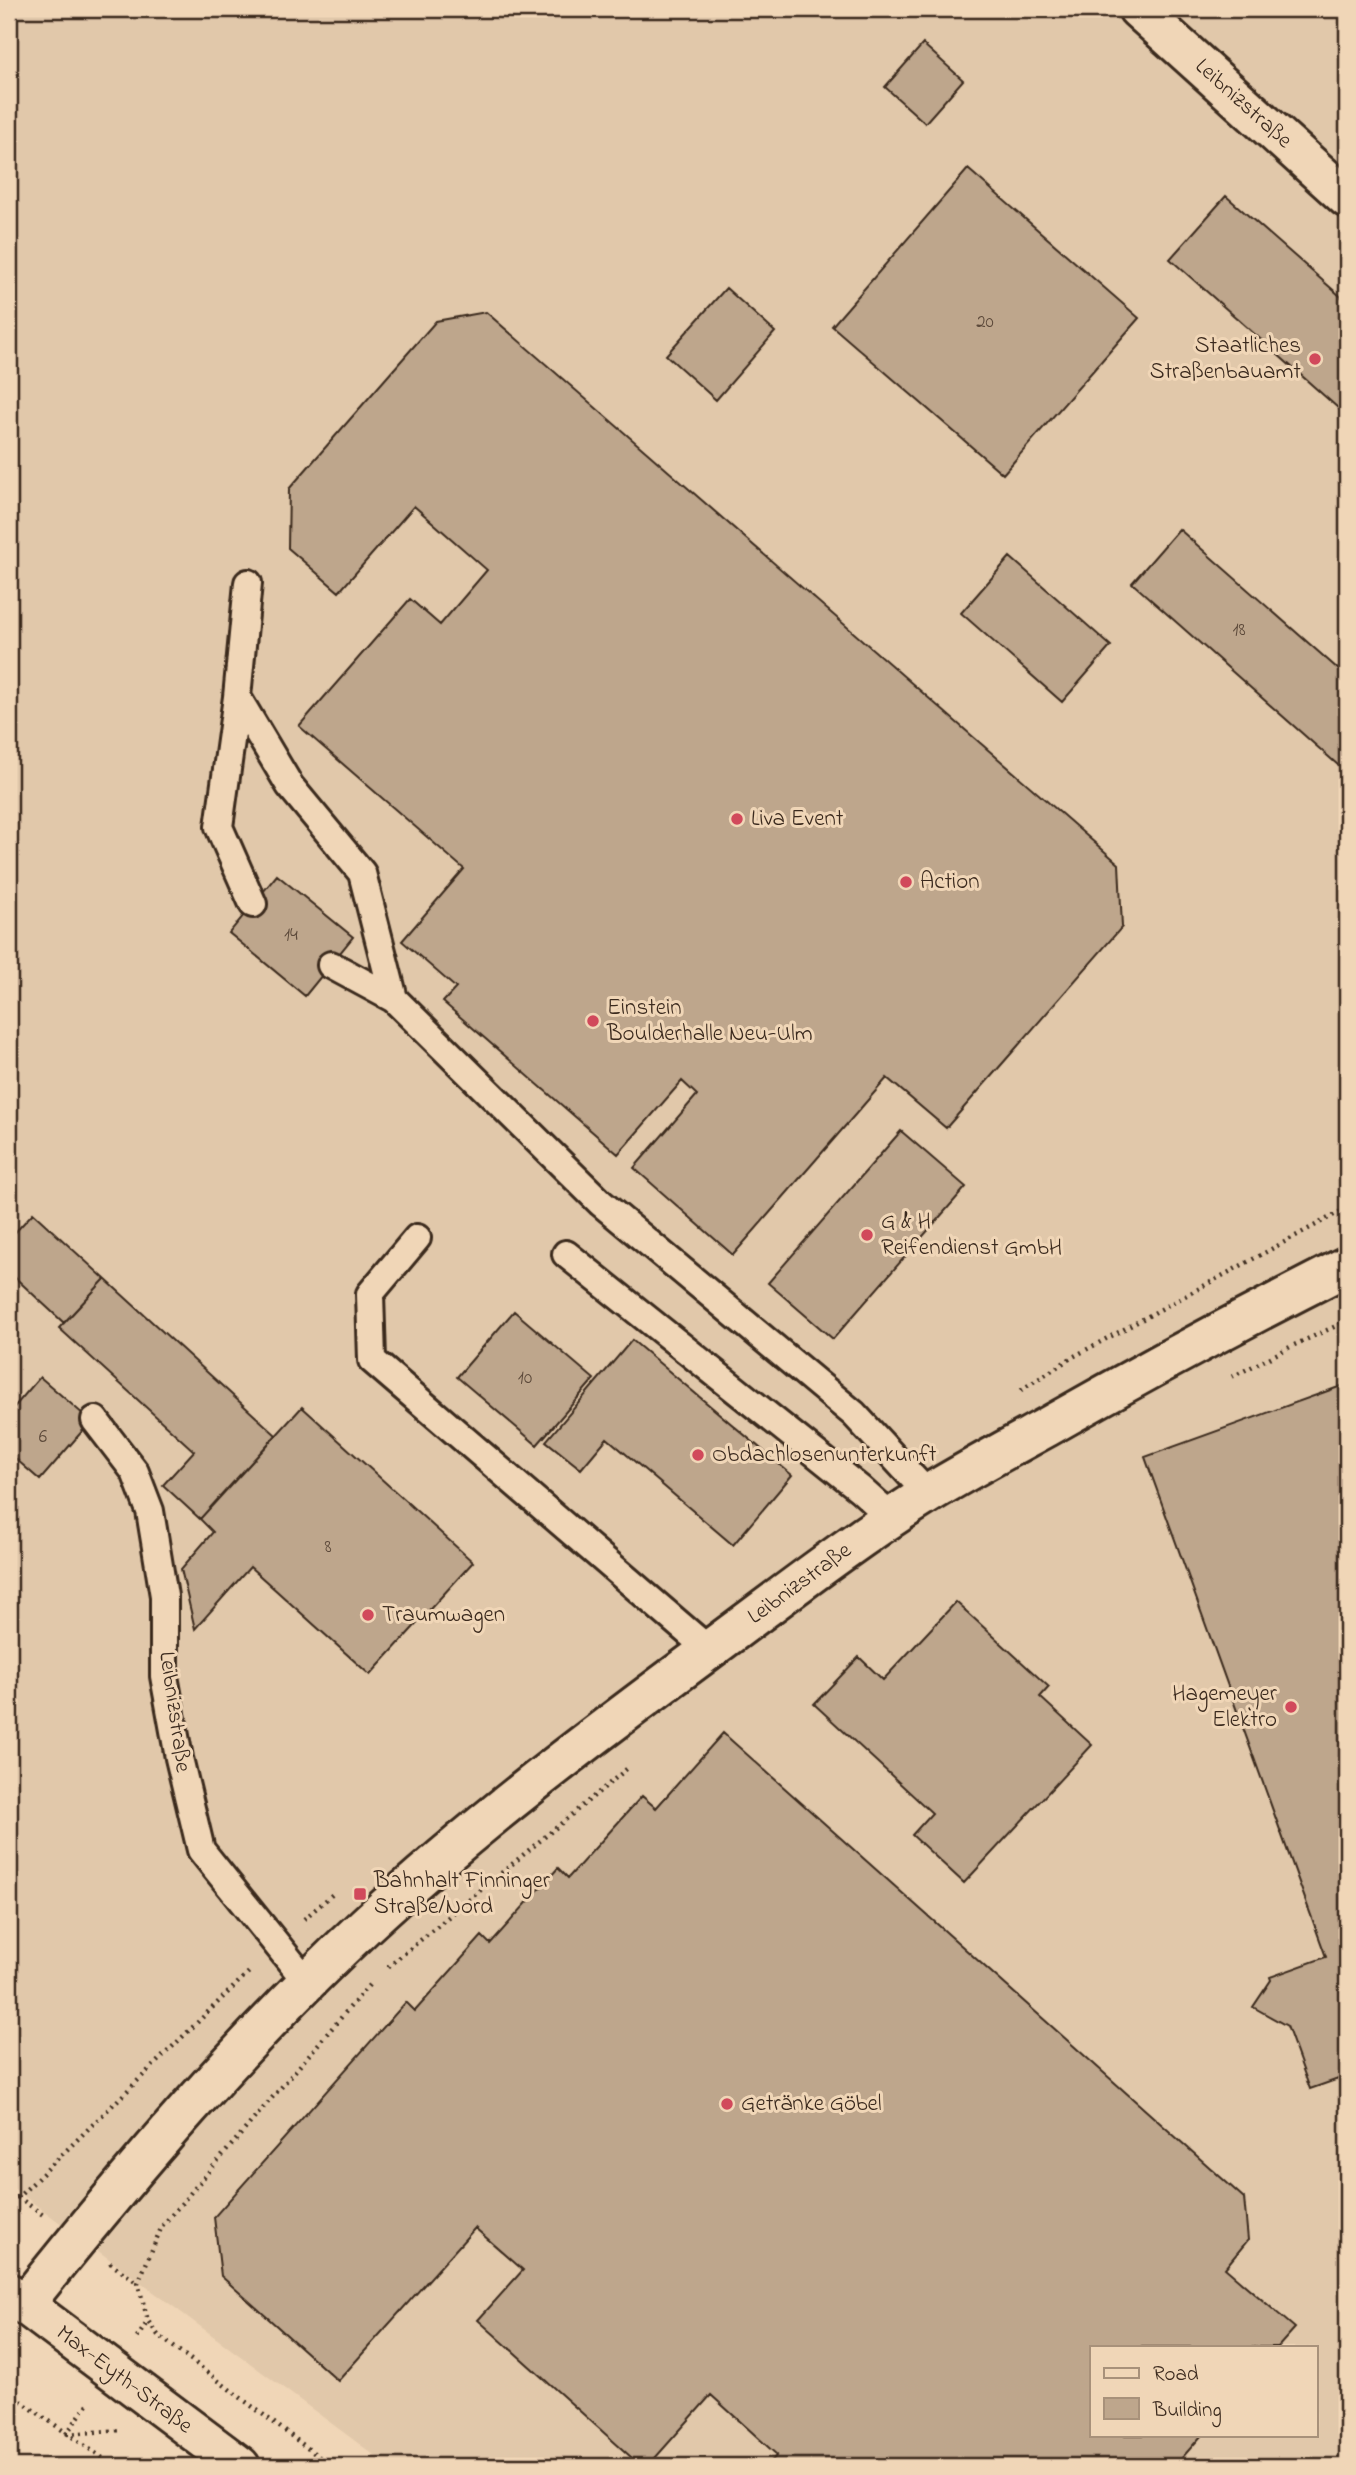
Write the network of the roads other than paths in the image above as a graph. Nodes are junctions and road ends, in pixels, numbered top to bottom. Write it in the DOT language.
graph roads {
  1 [pos="1139,9"];
  2 [pos="1347,198"];
  3 [pos="248,583"];
  4 [pos="237,697"];
  5 [pos="253,904"];
  6 [pos="331,965"];
  7 [pos="394,999"];
  8 [pos="417,1238"];
  9 [pos="566,1254"];
  10 [pos="1347,1266"];
  11 [pos="95,1420"];
  12 [pos="928,1494"];
  13 [pos="892,1518"];
  14 [pos="709,1650"];
  15 [pos="307,1982"];
  16 [pos="16,2299"];
  17 [pos="240,2466"];
  1 -- 2 [label="street, Leibnizstraße"];
  3 -- 4 [label="lane"];
  4 -- 5 [label="lane"];
  4 -- 7 [label="lane"];
  6 -- 7 [label="lane"];
  7 -- 12 [label="lane"];
  8 -- 14 [label="lane"];
  9 -- 13 [label="lane"];
  10 -- 12 [label="street, Leibnizstraße"];
  11 -- 15 [label="lane, Leibnizstraße"];
  12 -- 13 [label="street, Leibnizstraße"];
  13 -- 14 [label="street, Leibnizstraße"];
  14 -- 15 [label="street, Leibnizstraße"];
  15 -- 16 [label="street, Leibnizstraße"];
  16 -- 17 [label="street, Max-Eyth-Straße"];
}
